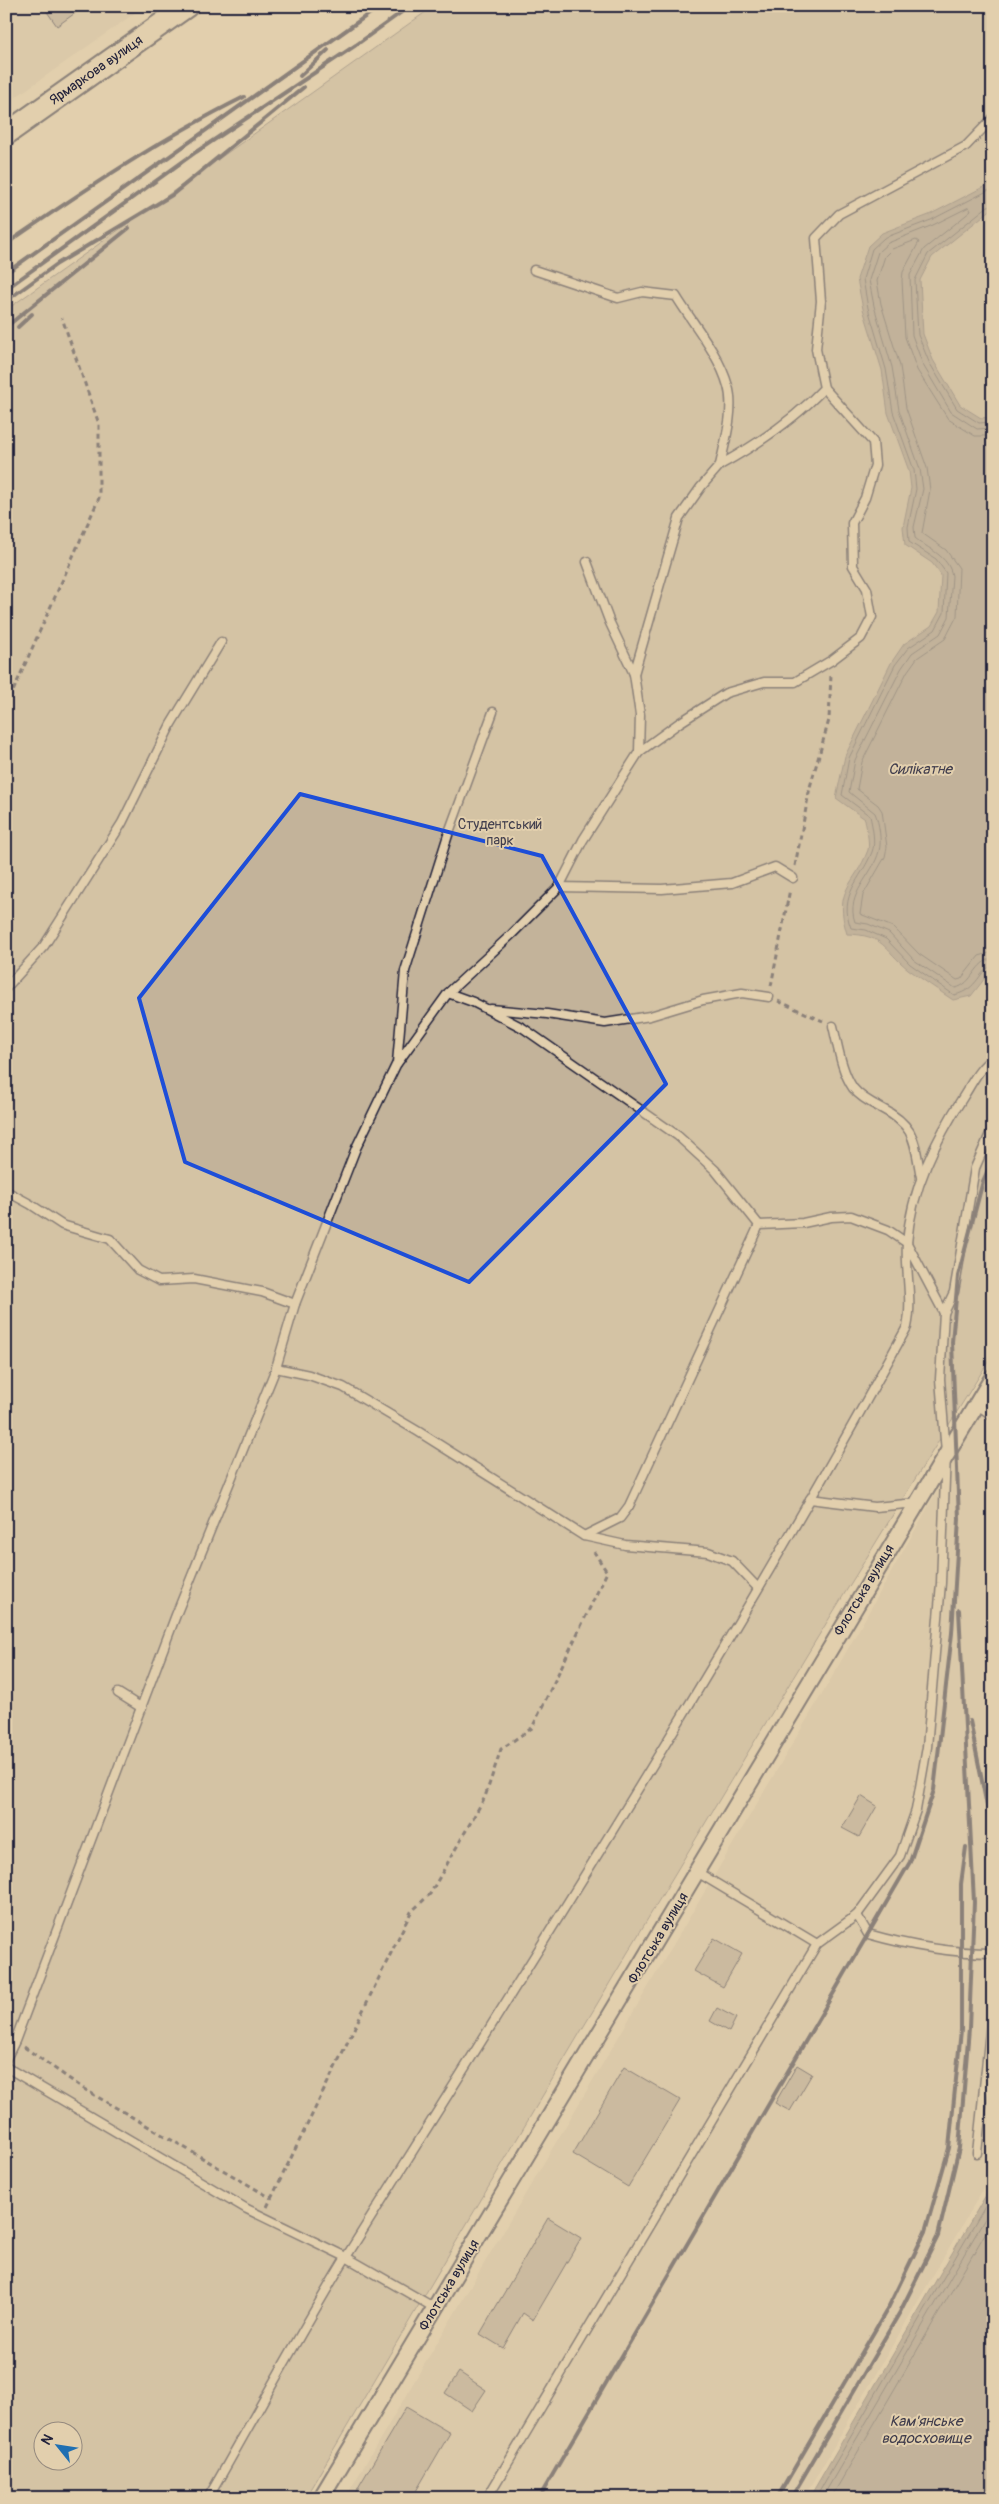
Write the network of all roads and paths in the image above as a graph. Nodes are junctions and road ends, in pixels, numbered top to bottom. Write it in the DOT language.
graph roads {
  1 [pos="186,6"];
  2 [pos="993,118"];
  3 [pos="6,134"];
  4 [pos="534,270"];
  5 [pos="62,318"];
  6 [pos="824,388"];
  7 [pos="720,465"];
  8 [pos="587,562"];
  9 [pos="220,642"];
  10 [pos="832,660"];
  11 [pos="634,674"];
  12 [pos="6,707"];
  13 [pos="493,712"];
  14 [pos="639,752"];
  15 [pos="792,878"];
  16 [pos="559,887"];
  17 [pos="6,988"];
  18 [pos="448,992"];
  19 [pos="769,997"];
  20 [pos="487,1009"];
  21 [pos="832,1026"];
  22 [pos="993,1058"];
  23 [pos="396,1065"];
  24 [pos="993,1127"];
  25 [pos="922,1179"];
  26 [pos="6,1191"];
  27 [pos="759,1225"];
  28 [pos="907,1243"];
  29 [pos="295,1304"];
  30 [pos="944,1313"];
  31 [pos="276,1368"];
  32 [pos="993,1377"];
  33 [pos="975,1404"];
  34 [pos="993,1416"];
  35 [pos="946,1453"];
  36 [pos="810,1499"];
  37 [pos="916,1503"];
  38 [pos="584,1536"];
  39 [pos="757,1587"];
  40 [pos="118,1693"];
  41 [pos="142,1708"];
  42 [pos="697,1872"];
  43 [pos="857,1915"];
  44 [pos="817,1944"];
  45 [pos="993,1953"];
  46 [pos="993,2003"];
  47 [pos="15,2041"];
  48 [pos="6,2059"];
  49 [pos="6,2067"];
  50 [pos="977,2153"];
  51 [pos="272,2198"];
  52 [pos="262,2216"];
  53 [pos="346,2258"];
  54 [pos="436,2308"];
  55 [pos="208,2498"];
  56 [pos="321,2498"];
  57 [pos="487,2498"];
  1 -- 3 [label="street, Ярмаркова вулиця"];
  2 -- 6 [label="lane"];
  4 -- 7 [label="lane"];
  5 -- 12 [label="path"];
  6 -- 7 [label="lane"];
  6 -- 10 [label="lane"];
  7 -- 11 [label="lane"];
  8 -- 11 [label="lane"];
  9 -- 17 [label="lane"];
  10 -- 14 [label="lane"];
  10 -- 15 [label="path"];
  11 -- 14 [label="lane"];
  13 -- 23 [label="lane"];
  14 -- 16 [label="lane"];
  15 -- 16 [label="lane"];
  15 -- 19 [label="path"];
  16 -- 18 [label="lane"];
  18 -- 20 [label="lane"];
  18 -- 23 [label="lane"];
  19 -- 20 [label="lane"];
  19 -- 21 [label="path"];
  20 -- 27 [label="lane"];
  21 -- 25 [label="lane"];
  22 -- 25 [label="lane"];
  23 -- 29 [label="lane"];
  24 -- 30 [label="lane"];
  25 -- 28 [label="lane"];
  26 -- 29 [label="lane"];
  27 -- 28 [label="lane"];
  27 -- 38 [label="lane"];
  28 -- 30 [label="lane"];
  28 -- 36 [label="lane"];
  29 -- 31 [label="lane"];
  30 -- 35 [label="lane"];
  31 -- 38 [label="lane"];
  31 -- 41 [label="lane"];
  32 -- 33 [label="street, Флотська вулиця"];
  33 -- 34 [label="lane"];
  33 -- 35 [label="street, Флотська вулиця"];
  35 -- 37 [label="street, Флотська вулиця"];
  35 -- 43 [label="lane"];
  36 -- 37 [label="lane"];
  36 -- 39 [label="lane"];
  37 -- 42 [label="street, Флотська вулиця"];
  38 -- 39 [label="lane"];
  38 -- 51 [label="path"];
  39 -- 53 [label="lane"];
  40 -- 41 [label="lane"];
  41 -- 47 [label="lane"];
  42 -- 44 [label="lane"];
  42 -- 54 [label="street, Флотська вулиця"];
  43 -- 44 [label="lane"];
  43 -- 45 [label="lane"];
  44 -- 57 [label="lane"];
  46 -- 50 [label="lane"];
  47 -- 48 [label="lane"];
  47 -- 51 [label="path"];
  49 -- 52 [label="lane"];
  51 -- 52 [label="path"];
  52 -- 53 [label="lane"];
  53 -- 54 [label="lane"];
  53 -- 55 [label="lane"];
  54 -- 56 [label="street, Флотська вулиця"];
}
